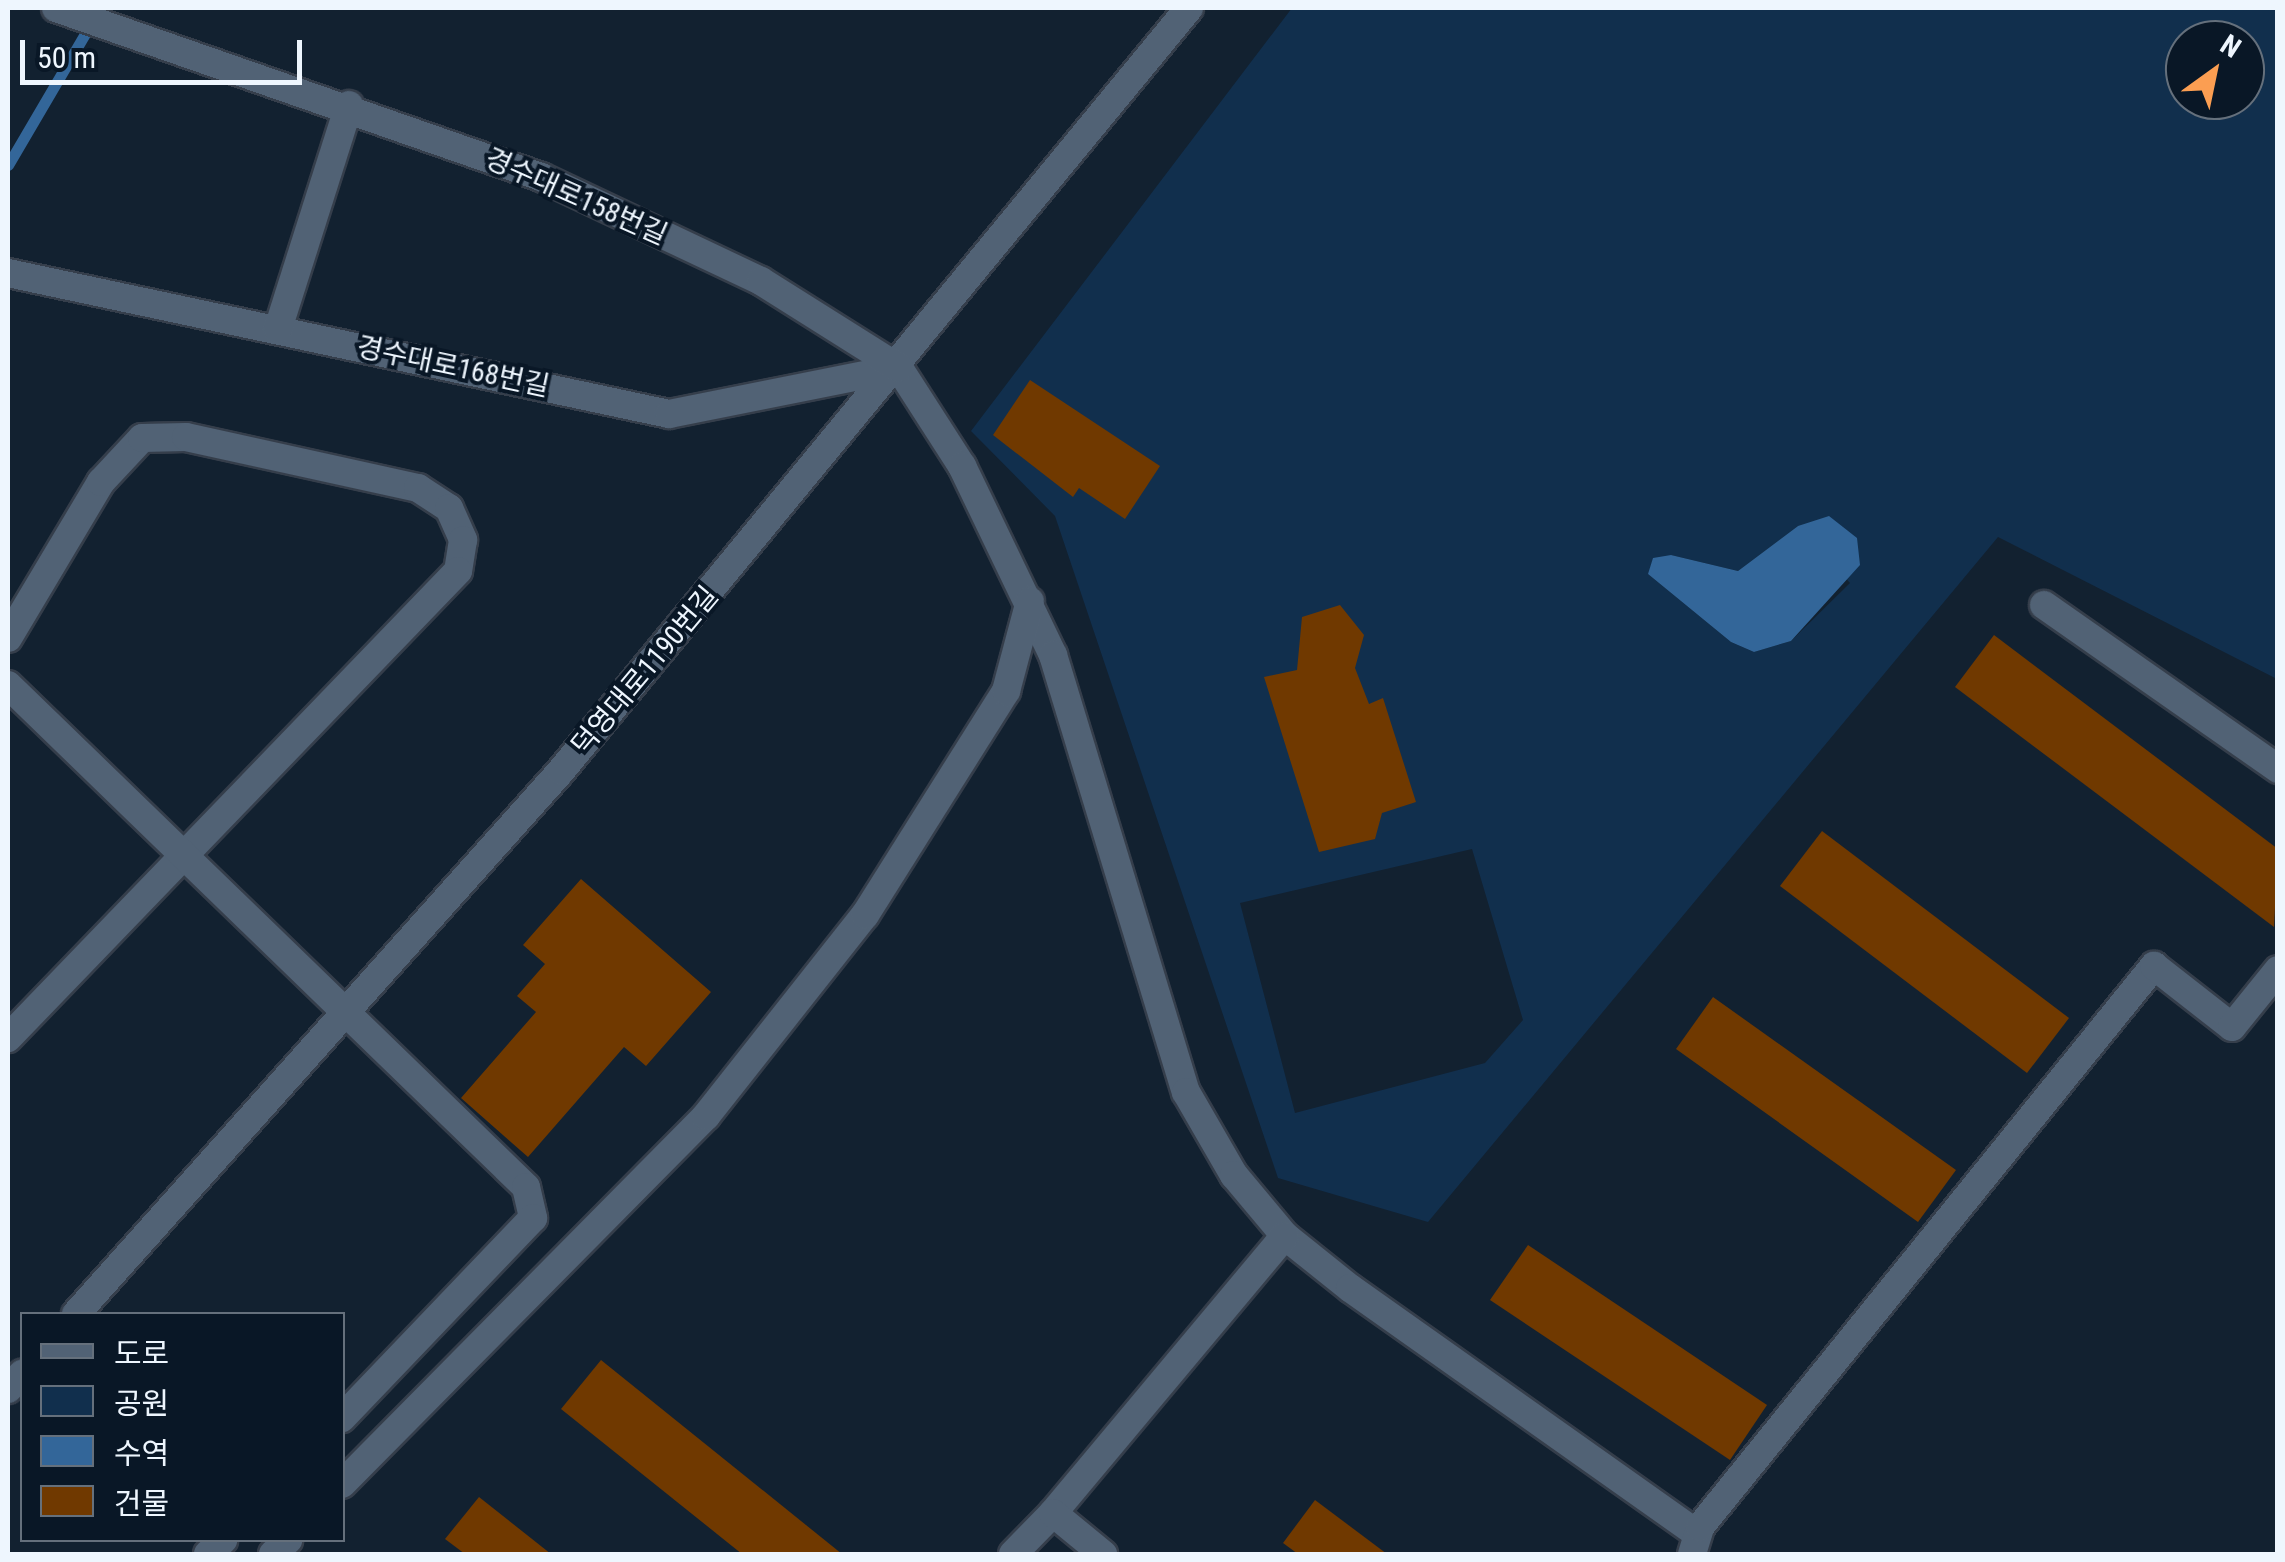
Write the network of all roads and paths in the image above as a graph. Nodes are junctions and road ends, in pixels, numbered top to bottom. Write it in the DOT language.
graph roads {
  1 [pos="56,8"];
  2 [pos="1189,8"];
  3 [pos="349,105"];
  4 [pos="8,273"];
  5 [pos="278,329"];
  6 [pos="899,368"];
  7 [pos="1030,600"];
  8 [pos="2044,605"];
  9 [pos="8,638"];
  10 [pos="8,685"];
  11 [pos="2278,769"];
  12 [pos="184,858"];
  13 [pos="2278,970"];
  14 [pos="344,1015"];
  15 [pos="8,1038"];
  16 [pos="1285,1236"];
  17 [pos="78,1312"];
  18 [pos="345,1415"];
  19 [pos="345,1481"];
  20 [pos="1053,1513"];
  21 [pos="1695,1544"];
  22 [pos="1013,1554"];
  23 [pos="1103,1554"];
  1 -- 3 [label="street, 경수대로158번길"];
  2 -- 6 [label="street, 덕영대로1190번길"];
  3 -- 5 [label="street"];
  3 -- 6 [label="street, 경수대로158번길"];
  4 -- 5 [label="street, 경수대로168번길"];
  5 -- 6 [label="street, 경수대로168번길"];
  6 -- 7 [label="street"];
  6 -- 14 [label="street, 덕영대로1190번길"];
  7 -- 16 [label="street"];
  7 -- 19 [label="street"];
  8 -- 11 [label="street"];
  9 -- 12 [label="street"];
  10 -- 12 [label="street"];
  12 -- 14 [label="street"];
  12 -- 15 [label="street"];
  13 -- 21 [label="street"];
  14 -- 17 [label="street, 덕영대로1190번길"];
  14 -- 18 [label="street"];
  16 -- 20 [label="street"];
  16 -- 21 [label="street"];
  20 -- 22 [label="street"];
  20 -- 23 [label="street"];
}
